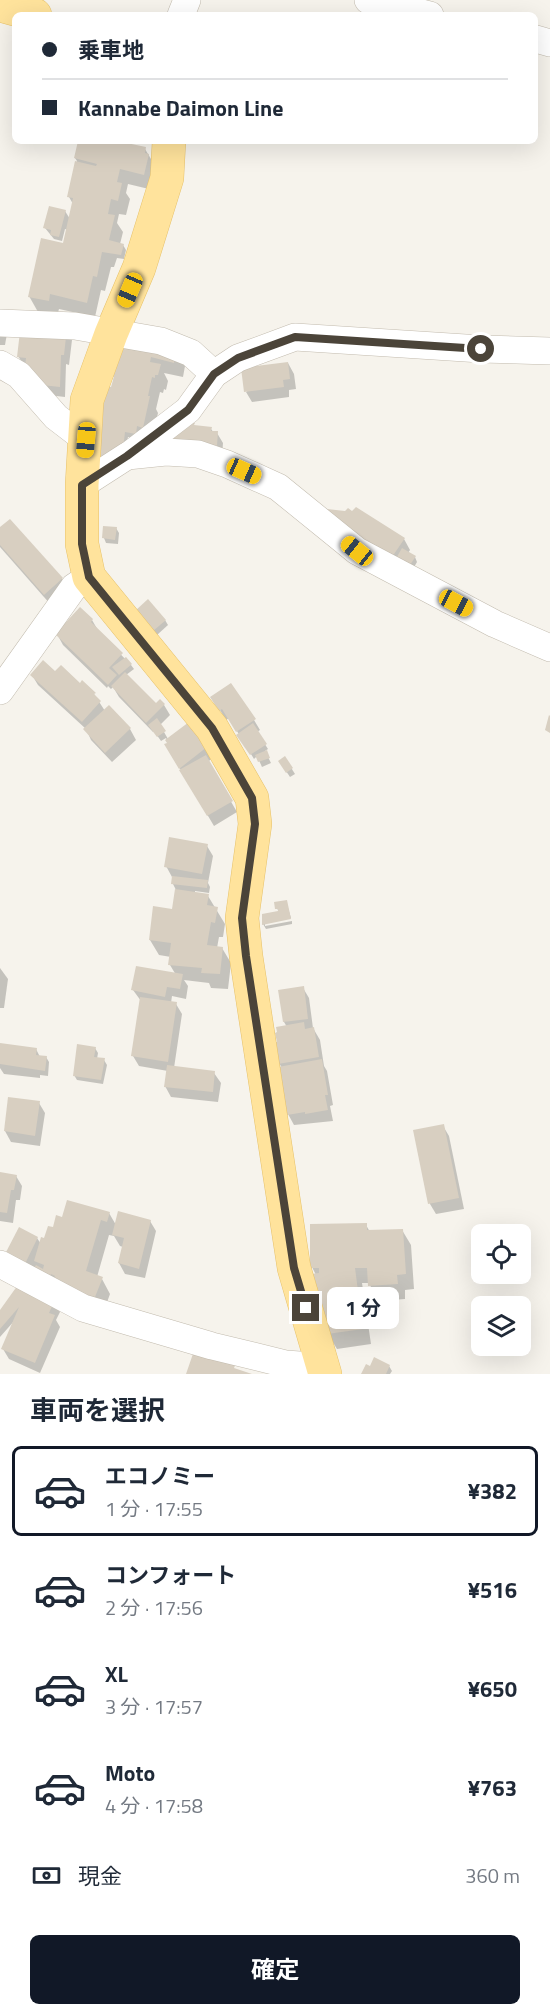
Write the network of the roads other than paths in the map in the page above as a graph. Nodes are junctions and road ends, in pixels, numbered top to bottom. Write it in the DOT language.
graph roads {
  1 [pos="368,0"];
  2 [pos="0,5"];
  3 [pos="24,12"];
  4 [pos="418,12"];
  5 [pos="169,144"];
  6 [pos="0,323"];
  7 [pos="111,334"];
  8 [pos="550,351"];
  9 [pos="0,364"];
  10 [pos="214,374"];
  11 [pos="86,440"];
  12 [pos="127,456"];
  13 [pos="82,485"];
  14 [pos="89,577"];
  15 [pos="550,648"];
  16 [pos="2,684"];
  17 [pos="0,1264"];
  18 [pos="325,1371"];
  1 -- 4 [label="street"];
  2 -- 3 [label="main road"];
  5 -- 7 [label="main road"];
  6 -- 7 [label="street"];
  7 -- 10 [label="street"];
  7 -- 11 [label="main road"];
  8 -- 10 [label="street"];
  9 -- 11 [label="street"];
  10 -- 12 [label="street"];
  11 -- 13 [label="main road"];
  12 -- 13 [label="street"];
  12 -- 15 [label="street"];
  13 -- 14 [label="main road"];
  14 -- 16 [label="street"];
  14 -- 18 [label="main road"];
  17 -- 18 [label="street"];
}
